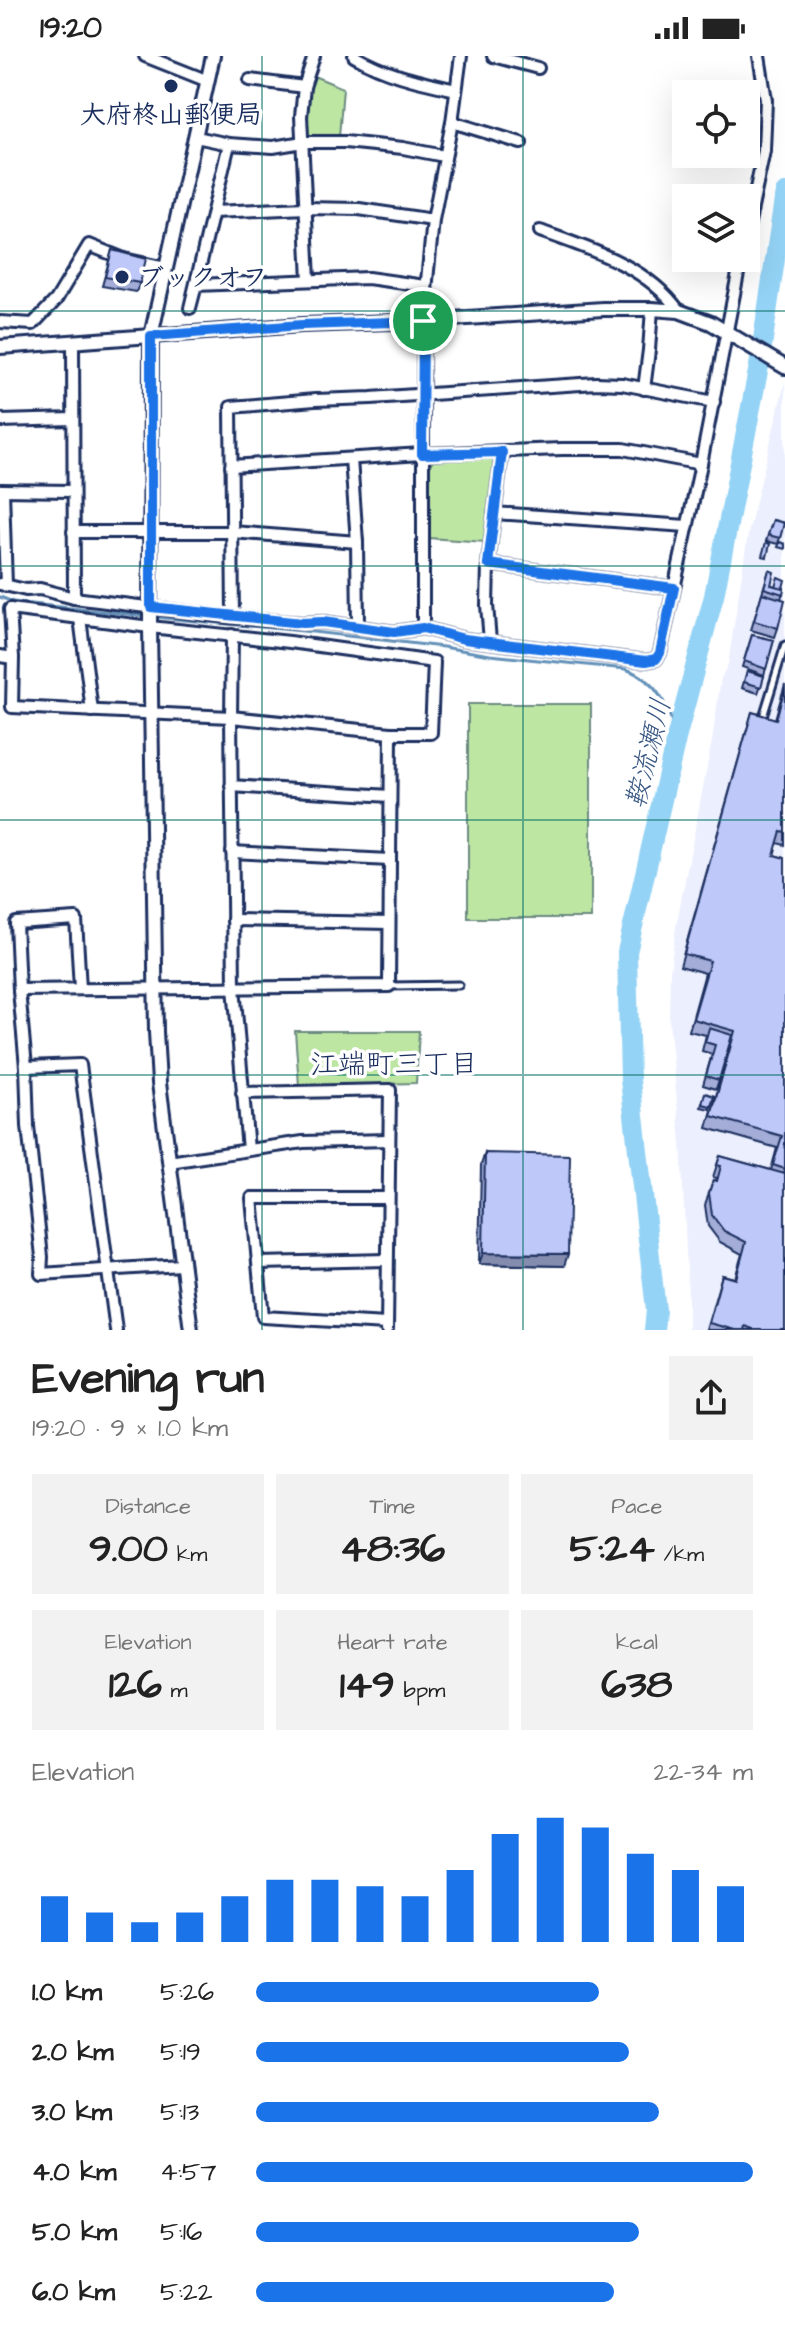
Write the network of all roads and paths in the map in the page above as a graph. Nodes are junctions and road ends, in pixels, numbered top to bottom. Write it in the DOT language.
graph roads {
  1 [pos="145,56"];
  2 [pos="213,56"];
  3 [pos="314,56"];
  4 [pos="354,56"];
  5 [pos="461,56"];
  6 [pos="493,56"];
  7 [pos="759,56"];
  8 [pos="538,68"];
  9 [pos="250,80"];
  10 [pos="208,81"];
  11 [pos="304,87"];
  12 [pos="456,90"];
  13 [pos="452,122"];
  14 [pos="196,137"];
  15 [pos="303,142"];
  16 [pos="521,143"];
  17 [pos="229,144"];
  18 [pos="444,156"];
  19 [pos="757,184"];
  20 [pos="306,208"];
  21 [pos="213,212"];
  22 [pos="433,220"];
  23 [pos="540,231"];
  24 [pos="165,268"];
  25 [pos="739,272"];
  26 [pos="309,280"];
  27 [pos="425,286"];
  28 [pos="652,309"];
  29 [pos="679,311"];
  30 [pos="423,321"];
  31 [pos="0,322"];
  32 [pos="730,334"];
  33 [pos="151,336"];
  34 [pos="73,341"];
  35 [pos="0,347"];
  36 [pos="785,367"];
  37 [pos="644,389"];
  38 [pos="423,395"];
  39 [pos="714,402"];
  40 [pos="0,419"];
  41 [pos="73,419"];
  42 [pos="502,452"];
  43 [pos="422,454"];
  44 [pos="351,459"];
  45 [pos="701,464"];
  46 [pos="231,466"];
  47 [pos="2,490"];
  48 [pos="72,491"];
  49 [pos="494,513"];
  50 [pos="687,526"];
  51 [pos="73,532"];
  52 [pos="151,532"];
  53 [pos="232,532"];
  54 [pos="357,542"];
  55 [pos="488,564"];
  56 [pos="3,585"];
  57 [pos="674,588"];
  58 [pos="74,598"];
  59 [pos="151,608"];
  60 [pos="233,617"];
  61 [pos="80,618"];
  62 [pos="151,626"];
  63 [pos="358,627"];
  64 [pos="423,628"];
  65 [pos="232,635"];
  66 [pos="490,641"];
  67 [pos="785,645"];
  68 [pos="0,656"];
  69 [pos="13,658"];
  70 [pos="92,711"];
  71 [pos="152,714"];
  72 [pos="231,717"];
  73 [pos="761,723"];
  74 [pos="391,733"];
  75 [pos="231,786"];
  76 [pos="390,796"];
  77 [pos="232,852"];
  78 [pos="390,860"];
  79 [pos="233,920"];
  80 [pos="389,923"];
  81 [pos="459,985"];
  82 [pos="389,986"];
  83 [pos="234,987"];
  84 [pos="80,989"];
  85 [pos="154,989"];
  86 [pos="19,990"];
  87 [pos="26,1067"];
  88 [pos="242,1093"];
  89 [pos="389,1140"];
  90 [pos="248,1150"];
  91 [pos="169,1162"];
  92 [pos="387,1198"];
  93 [pos="387,1260"];
  94 [pos="259,1263"];
  95 [pos="181,1265"];
  96 [pos="108,1271"];
  97 [pos="387,1327"];
  98 [pos="116,1330"];
  99 [pos="191,1330"];
  1 -- 10 [label="street"];
  2 -- 10 [label="street"];
  3 -- 11 [label="street"];
  4 -- 12 [label="street"];
  5 -- 12 [label="street"];
  6 -- 8 [label="street"];
  7 -- 19 [label="street"];
  9 -- 11 [label="street"];
  10 -- 14 [label="street"];
  11 -- 15 [label="street"];
  12 -- 13 [label="street"];
  13 -- 16 [label="street"];
  13 -- 18 [label="street"];
  14 -- 17 [label="street"];
  14 -- 24 [label="street"];
  15 -- 17 [label="street"];
  15 -- 18 [label="street"];
  15 -- 20 [label="street"];
  17 -- 21 [label="street"];
  18 -- 22 [label="street"];
  20 -- 21 [label="street"];
  20 -- 22 [label="street"];
  20 -- 26 [label="street"];
  21 -- 26 [label="street"];
  22 -- 27 [label="street"];
  23 -- 29 [label="street"];
  24 -- 31 [label="street"];
  24 -- 33 [label="street"];
  25 -- 32 [label="street"];
  26 -- 27 [label="street"];
  27 -- 30 [label="street"];
  28 -- 29 [label="street"];
  28 -- 30 [label="street"];
  28 -- 37 [label="street"];
  29 -- 32 [label="street"];
  30 -- 33 [label="street"];
  30 -- 38 [label="street"];
  32 -- 36 [label="street"];
  32 -- 39 [label="street"];
  33 -- 34 [label="street"];
  33 -- 52 [label="street"];
  34 -- 35 [label="street"];
  34 -- 41 [label="street"];
  37 -- 38 [label="street"];
  37 -- 39 [label="street"];
  38 -- 43 [label="street"];
  38 -- 46 [label="street"];
  39 -- 45 [label="street"];
  40 -- 41 [label="street"];
  41 -- 48 [label="street"];
  42 -- 43 [label="street"];
  42 -- 45 [label="street"];
  42 -- 49 [label="street"];
  43 -- 44 [label="street"];
  43 -- 64 [label="street"];
  44 -- 46 [label="street"];
  44 -- 54 [label="street"];
  45 -- 50 [label="street"];
  46 -- 53 [label="street"];
  47 -- 48 [label="street"];
  47 -- 56 [label="street"];
  48 -- 51 [label="street"];
  49 -- 50 [label="street"];
  49 -- 55 [label="street"];
  50 -- 57 [label="street"];
  51 -- 52 [label="street"];
  51 -- 58 [label="street"];
  52 -- 53 [label="street"];
  52 -- 59 [label="street"];
  53 -- 54 [label="street"];
  53 -- 60 [label="street"];
  54 -- 63 [label="street"];
  55 -- 57 [label="street"];
  55 -- 66 [label="street"];
  56 -- 58 [label="street"];
  57 -- 66 [label="street"];
  58 -- 59 [label="street"];
  59 -- 60 [label="street"];
  59 -- 62 [label="street"];
  60 -- 63 [label="street"];
  61 -- 62 [label="street"];
  61 -- 69 [label="street"];
  61 -- 70 [label="street"];
  62 -- 65 [label="street"];
  62 -- 71 [label="street"];
  63 -- 64 [label="street"];
  64 -- 66 [label="street"];
  65 -- 72 [label="street"];
  65 -- 74 [label="street"];
  67 -- 73 [label="lane"];
  68 -- 69 [label="street"];
  69 -- 70 [label="street"];
  70 -- 71 [label="street"];
  71 -- 72 [label="street"];
  71 -- 85 [label="street"];
  72 -- 74 [label="street"];
  72 -- 75 [label="street"];
  74 -- 76 [label="street"];
  75 -- 76 [label="street"];
  75 -- 77 [label="street"];
  76 -- 78 [label="street"];
  77 -- 78 [label="street"];
  77 -- 79 [label="street"];
  78 -- 80 [label="street"];
  79 -- 80 [label="street"];
  79 -- 83 [label="street"];
  80 -- 82 [label="street"];
  81 -- 82 [label="lane"];
  82 -- 83 [label="street"];
  83 -- 85 [label="street"];
  83 -- 88 [label="street"];
  84 -- 85 [label="street"];
  84 -- 86 [label="street"];
  84 -- 86 [label="street"];
  85 -- 91 [label="street"];
  86 -- 87 [label="street"];
  87 -- 96 [label="street"];
  87 -- 96 [label="street"];
  88 -- 89 [label="street"];
  88 -- 90 [label="street"];
  89 -- 90 [label="street"];
  89 -- 92 [label="street"];
  90 -- 91 [label="street"];
  91 -- 95 [label="street"];
  92 -- 93 [label="street"];
  92 -- 94 [label="street"];
  93 -- 94 [label="street"];
  93 -- 97 [label="street"];
  94 -- 97 [label="street"];
  95 -- 96 [label="street"];
  95 -- 99 [label="street"];
  96 -- 98 [label="street"];
}
